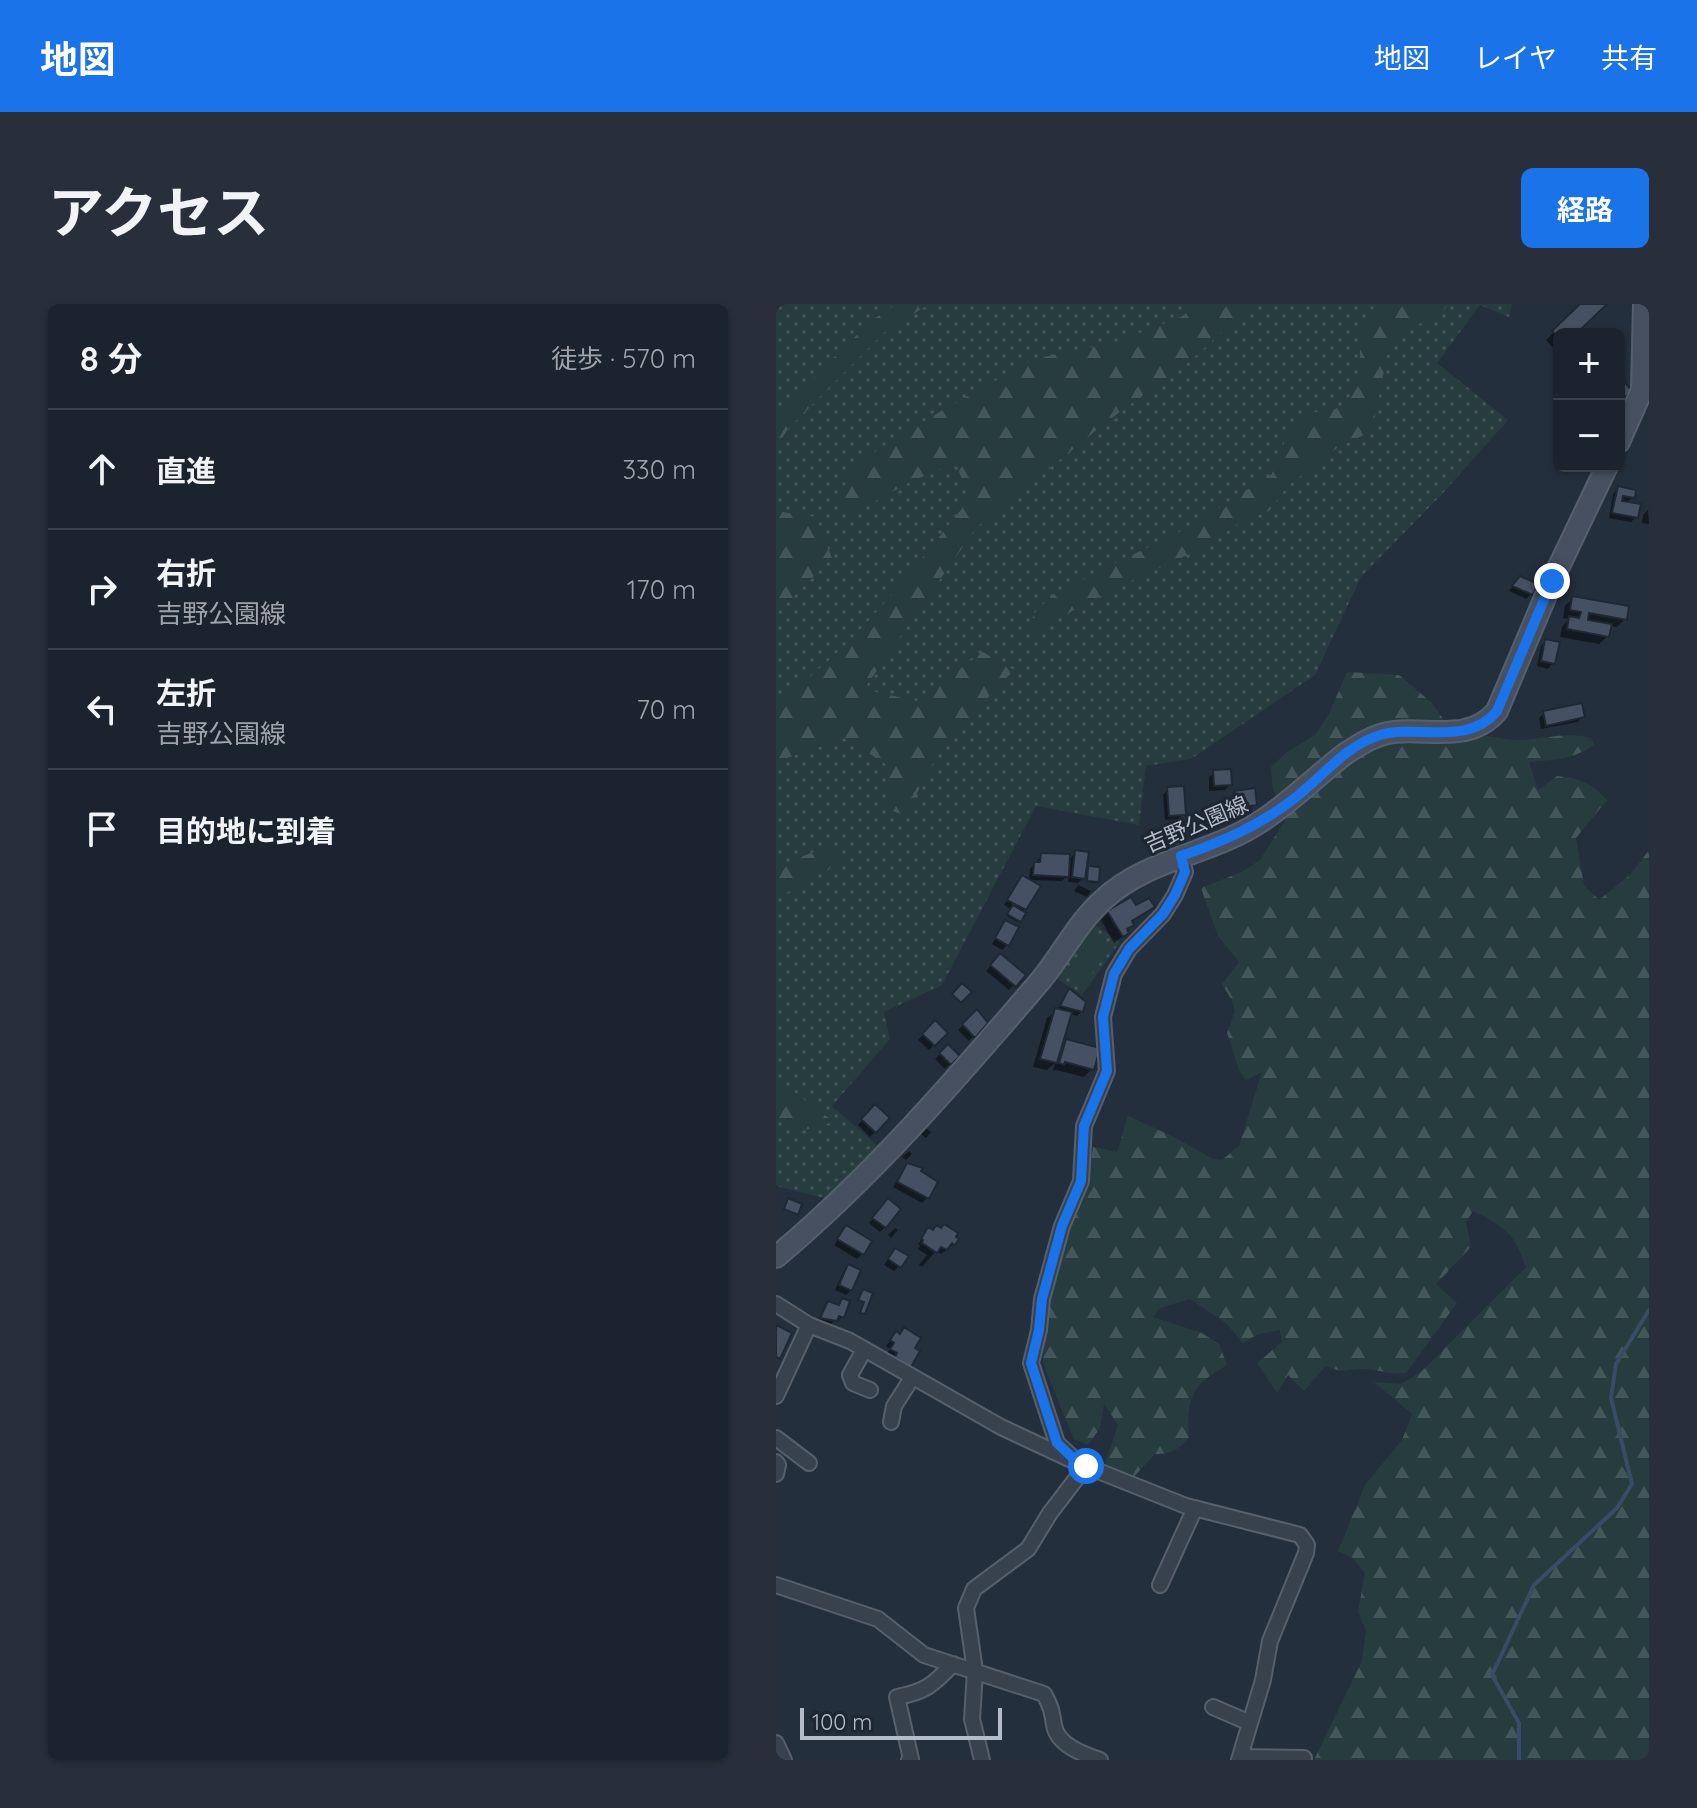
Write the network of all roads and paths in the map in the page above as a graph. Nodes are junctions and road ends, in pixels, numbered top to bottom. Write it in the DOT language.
graph roads {
  1 [pos="1644,304"];
  2 [pos="1643,410"];
  3 [pos="1625,434"];
  4 [pos="1604,472"];
  5 [pos="1181,856"];
  6 [pos="776,1257"];
  7 [pos="776,1304"];
  8 [pos="809,1325"];
  9 [pos="864,1350"];
  10 [pos="912,1378"];
  11 [pos="870,1390"];
  12 [pos="776,1396"];
  13 [pos="891,1422"];
  14 [pos="776,1438"];
  15 [pos="776,1462"];
  16 [pos="809,1463"];
  17 [pos="1082,1464"];
  18 [pos="776,1474"];
  19 [pos="1195,1508"];
  20 [pos="776,1585"];
  21 [pos="1160,1585"];
  22 [pos="953,1664"];
  23 [pos="975,1671"];
  24 [pos="1213,1707"];
  25 [pos="1250,1723"];
  26 [pos="776,1743"];
  27 [pos="1240,1758"];
  28 [pos="1304,1758"];
  29 [pos="784,1760"];
  30 [pos="909,1760"];
  31 [pos="982,1760"];
  32 [pos="1100,1760"];
  1 -- 2 [label="main road"];
  2 -- 3 [label="main road"];
  4 -- 5 [label="main road, 吉野公園線"];
  5 -- 6 [label="main road, 吉野公園線"];
  5 -- 17 [label="street"];
  7 -- 8 [label="street"];
  8 -- 9 [label="street"];
  8 -- 12 [label="street"];
  9 -- 10 [label="street"];
  9 -- 11 [label="street"];
  10 -- 13 [label="street"];
  10 -- 17 [label="street"];
  14 -- 16 [label="street"];
  15 -- 18 [label="street"];
  17 -- 19 [label="street"];
  17 -- 23 [label="street"];
  19 -- 21 [label="street"];
  19 -- 25 [label="street"];
  20 -- 22 [label="street"];
  22 -- 23 [label="street"];
  22 -- 30 [label="street"];
  23 -- 31 [label="street"];
  23 -- 32 [label="street"];
  24 -- 25 [label="street"];
  25 -- 27 [label="street"];
  26 -- 29 [label="street"];
  27 -- 28 [label="street"];
}
